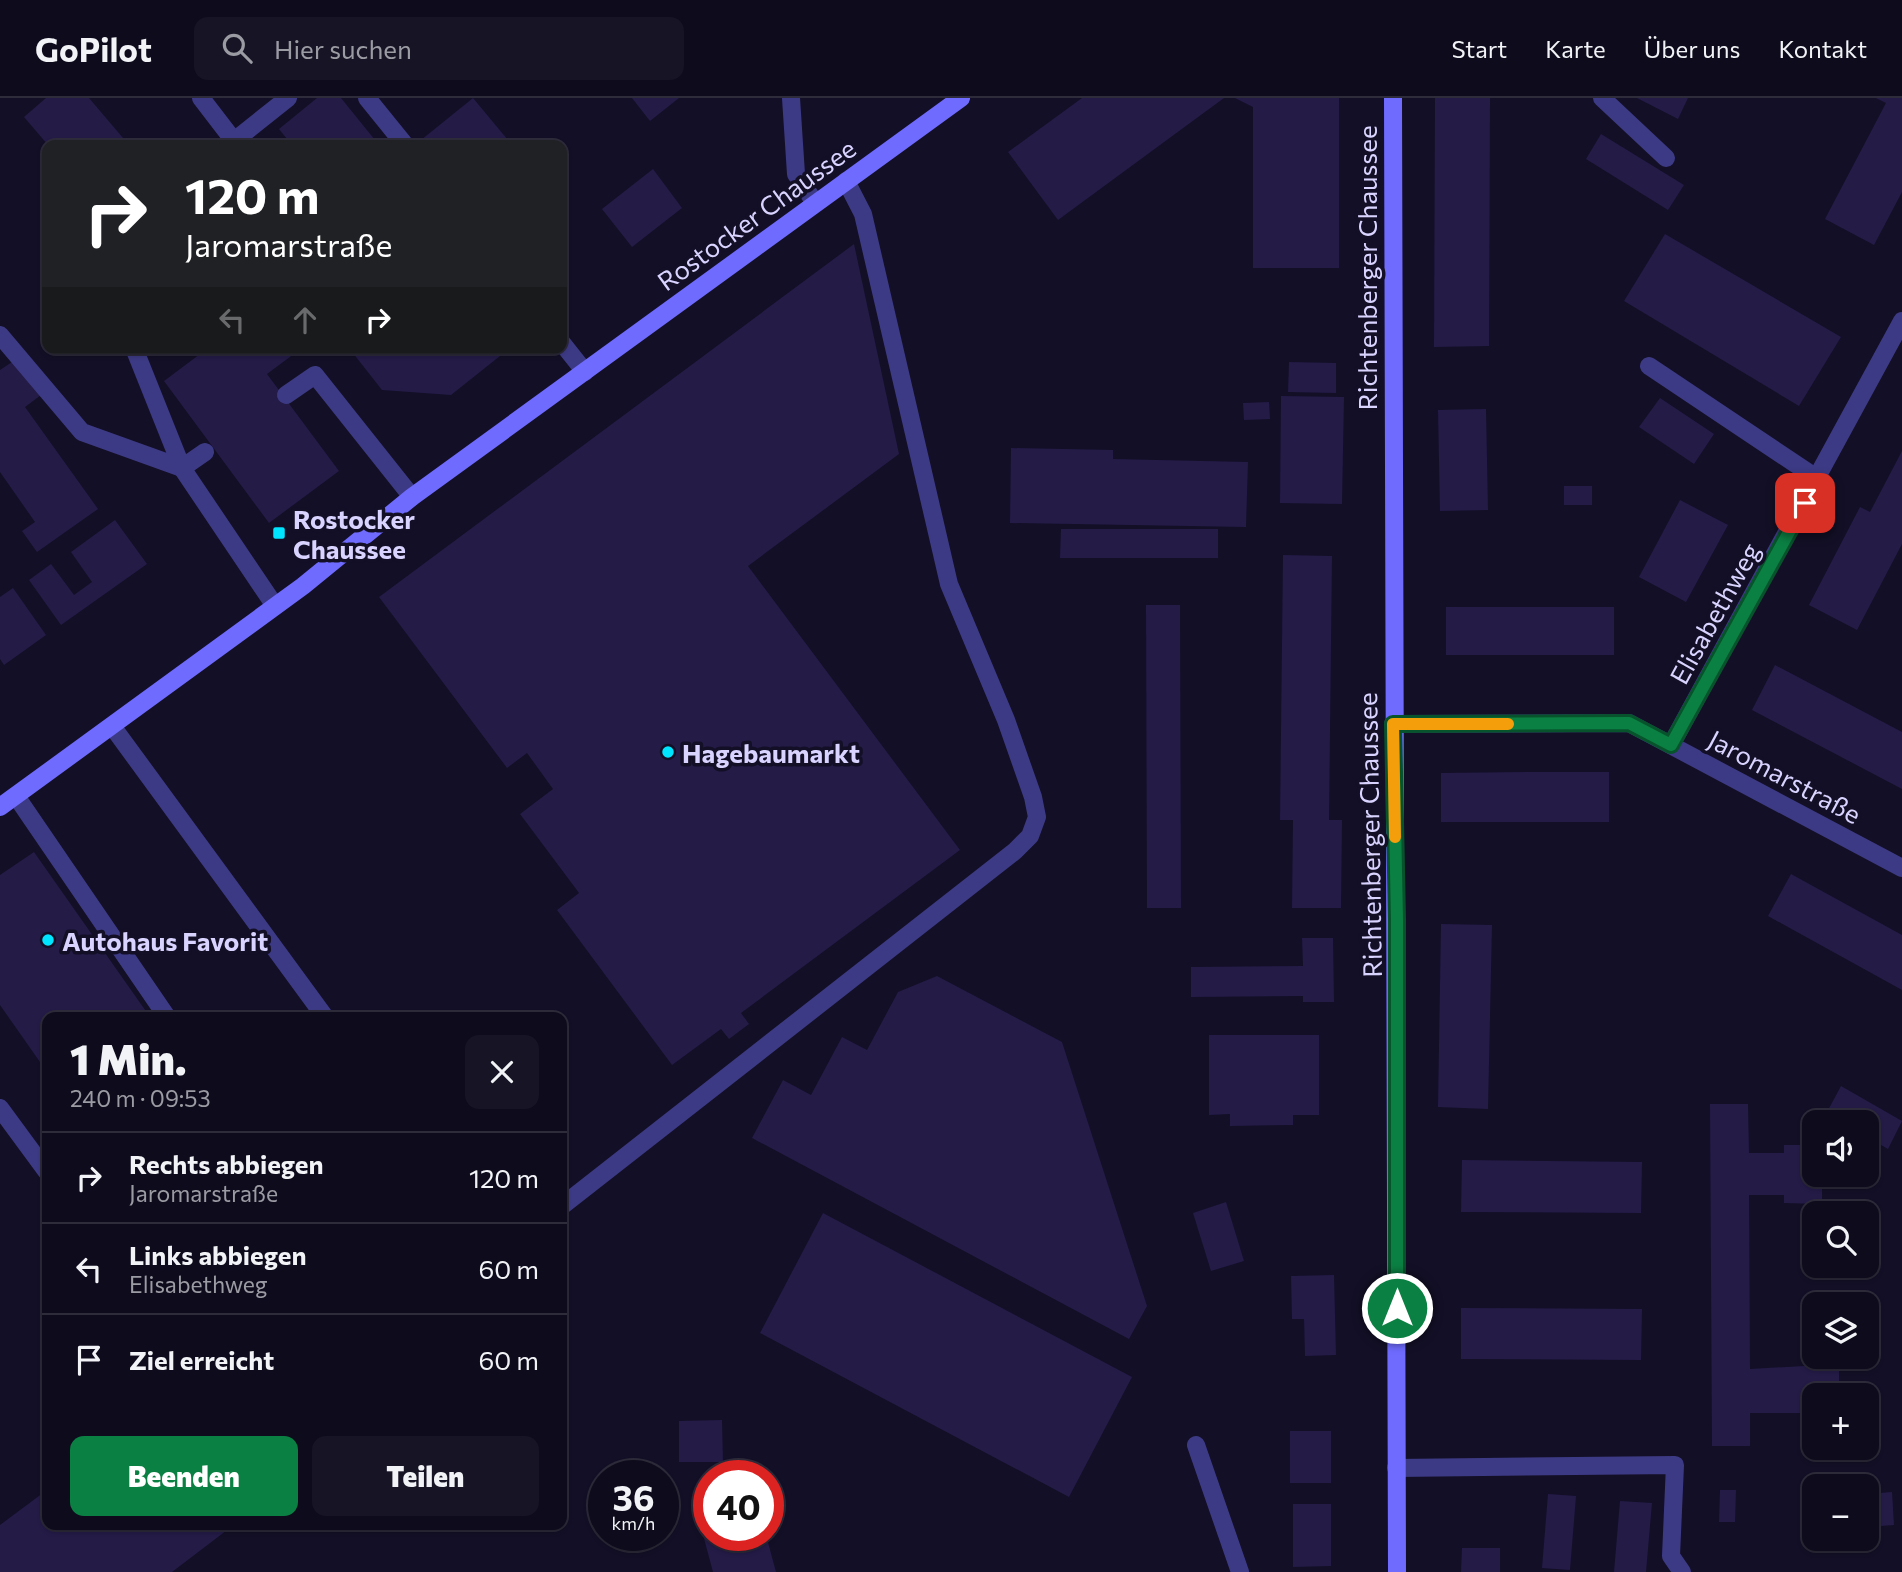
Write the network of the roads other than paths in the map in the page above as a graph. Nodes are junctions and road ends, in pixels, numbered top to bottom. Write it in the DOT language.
graph roads {
  1 [pos="201,98"];
  2 [pos="288,98"];
  3 [pos="368,98"];
  4 [pos="790,98"];
  5 [pos="961,98"];
  6 [pos="1393,98"];
  7 [pos="1602,98"];
  8 [pos="234,140"];
  9 [pos="239,140"];
  10 [pos="401,140"];
  11 [pos="1666,158"];
  12 [pos="846,181"];
  13 [pos="815,203"];
  14 [pos="1902,321"];
  15 [pos="0,335"];
  16 [pos="567,349"];
  17 [pos="136,354"];
  18 [pos="1649,366"];
  19 [pos="585,372"];
  20 [pos="286,395"];
  21 [pos="205,452"];
  22 [pos="182,468"];
  23 [pos="1818,479"];
  24 [pos="412,496"];
  25 [pos="275,606"];
  26 [pos="1393,724"];
  27 [pos="113,726"];
  28 [pos="1671,745"];
  29 [pos="16,796"];
  30 [pos="0,807"];
  31 [pos="1902,868"];
  32 [pos="164,1012"];
  33 [pos="321,1012"];
  34 [pos="0,1108"];
  35 [pos="42,1165"];
  36 [pos="567,1202"];
  37 [pos="1196,1445"];
  38 [pos="1396,1468"];
  39 [pos="1240,1572"];
  40 [pos="1396,1572"];
  41 [pos="1682,1572"];
  1 -- 8 [label="street"];
  2 -- 9 [label="street"];
  3 -- 10 [label="street"];
  4 -- 13 [label="street"];
  5 -- 12 [label="street, Rostocker Chaussee"];
  6 -- 26 [label="street, Richtenberger Chaussee"];
  7 -- 11 [label="street"];
  12 -- 13 [label="street, Rostocker Chaussee"];
  12 -- 36 [label="street"];
  13 -- 19 [label="street, Rostocker Chaussee"];
  14 -- 23 [label="street, Elisabethweg"];
  15 -- 22 [label="street"];
  16 -- 19 [label="street"];
  17 -- 22 [label="street"];
  18 -- 23 [label="street"];
  19 -- 24 [label="street, Rostocker Chaussee"];
  20 -- 24 [label="street"];
  21 -- 22 [label="street"];
  22 -- 25 [label="street"];
  23 -- 28 [label="street, Elisabethweg"];
  24 -- 25 [label="street, Rostocker Chaussee"];
  25 -- 27 [label="street, Rostocker Chaussee"];
  26 -- 28 [label="street, Jaromarstraße"];
  26 -- 38 [label="street, Richtenberger Chaussee"];
  27 -- 29 [label="street, Rostocker Chaussee"];
  27 -- 33 [label="street"];
  28 -- 31 [label="street, Jaromarstraße"];
  29 -- 30 [label="street, Rostocker Chaussee"];
  29 -- 32 [label="street"];
  34 -- 35 [label="street"];
  37 -- 39 [label="street"];
  38 -- 40 [label="street, Richtenberger Chaussee"];
  38 -- 41 [label="street"];
}
